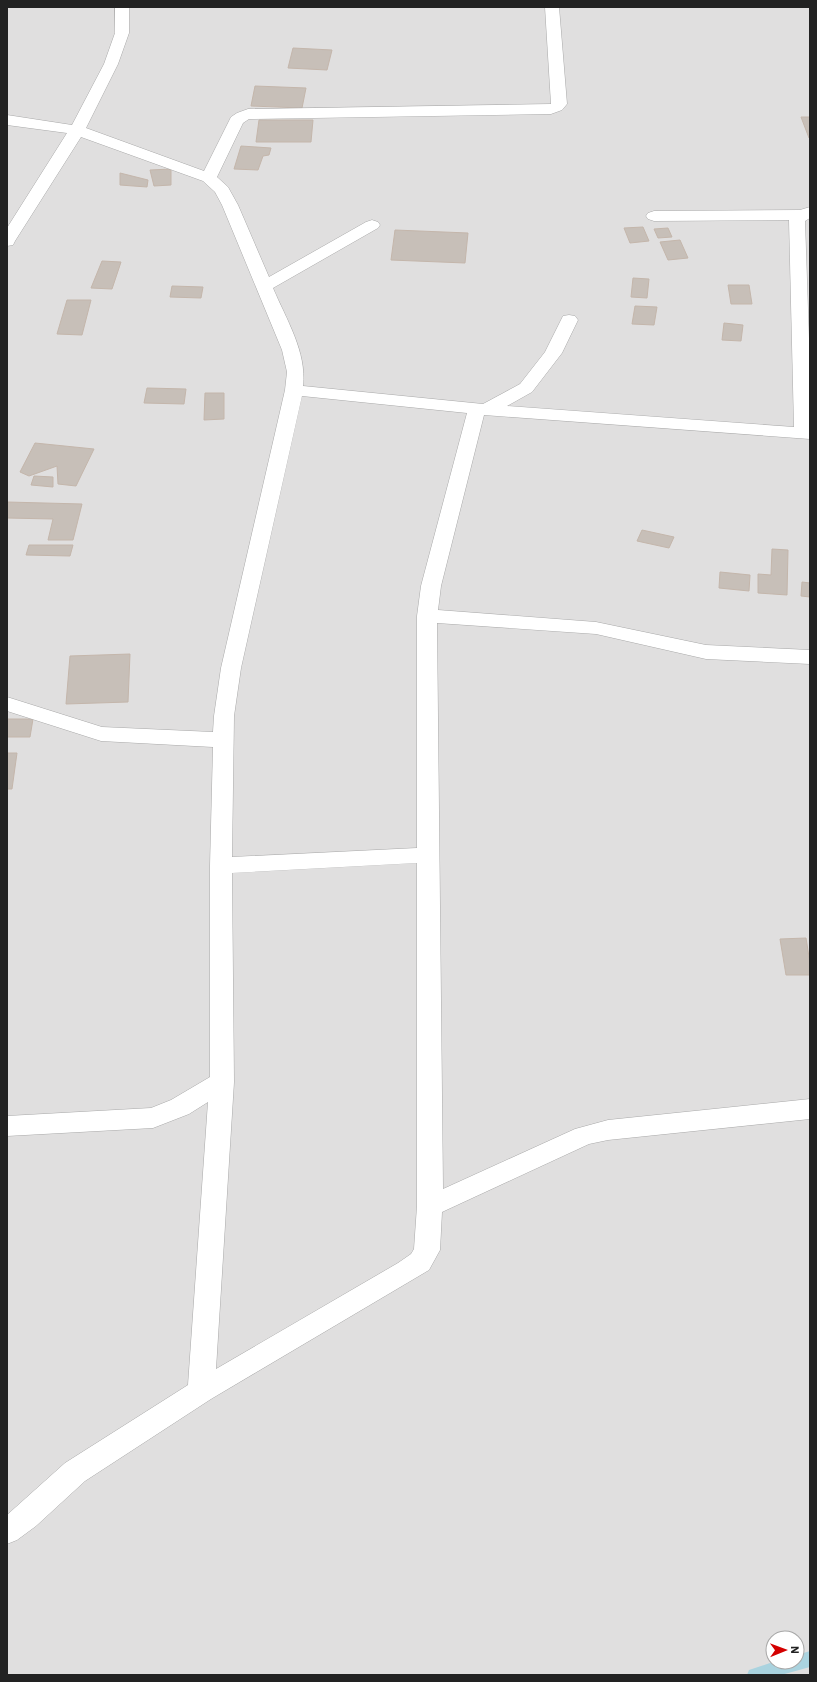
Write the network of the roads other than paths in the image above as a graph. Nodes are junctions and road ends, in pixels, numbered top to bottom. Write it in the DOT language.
graph roads {
  1 [pos="122,7"];
  2 [pos="552,7"];
  3 [pos="7,120"];
  4 [pos="77,130"];
  5 [pos="209,178"];
  6 [pos="806,214"];
  7 [pos="654,216"];
  8 [pos="372,225"];
  9 [pos="7,241"];
  10 [pos="265,286"];
  11 [pos="569,320"];
  12 [pos="294,390"];
  13 [pos="481,410"];
  14 [pos="807,434"];
  15 [pos="427,616"];
  16 [pos="810,657"];
  17 [pos="7,704"];
  18 [pos="224,740"];
  19 [pos="429,855"];
  20 [pos="221,866"];
  21 [pos="222,1082"];
  22 [pos="810,1109"];
  23 [pos="7,1126"];
  24 [pos="430,1206"];
  25 [pos="201,1391"];
  26 [pos="7,1531"];
  1 -- 4 [label="street"];
  2 -- 5 [label="street"];
  3 -- 4 [label="street"];
  4 -- 5 [label="street"];
  4 -- 9 [label="street"];
  5 -- 10 [label="street"];
  6 -- 7 [label="street"];
  6 -- 14 [label="street"];
  8 -- 10 [label="street"];
  10 -- 12 [label="street"];
  11 -- 13 [label="street"];
  12 -- 13 [label="street"];
  12 -- 18 [label="street"];
  13 -- 14 [label="street"];
  13 -- 15 [label="street"];
  15 -- 16 [label="street"];
  15 -- 19 [label="street"];
  17 -- 18 [label="street"];
  18 -- 20 [label="street"];
  19 -- 20 [label="street"];
  19 -- 24 [label="street"];
  20 -- 21 [label="street"];
  21 -- 23 [label="street"];
  21 -- 25 [label="street"];
  22 -- 24 [label="street"];
  24 -- 25 [label="street"];
  25 -- 26 [label="street"];
}
